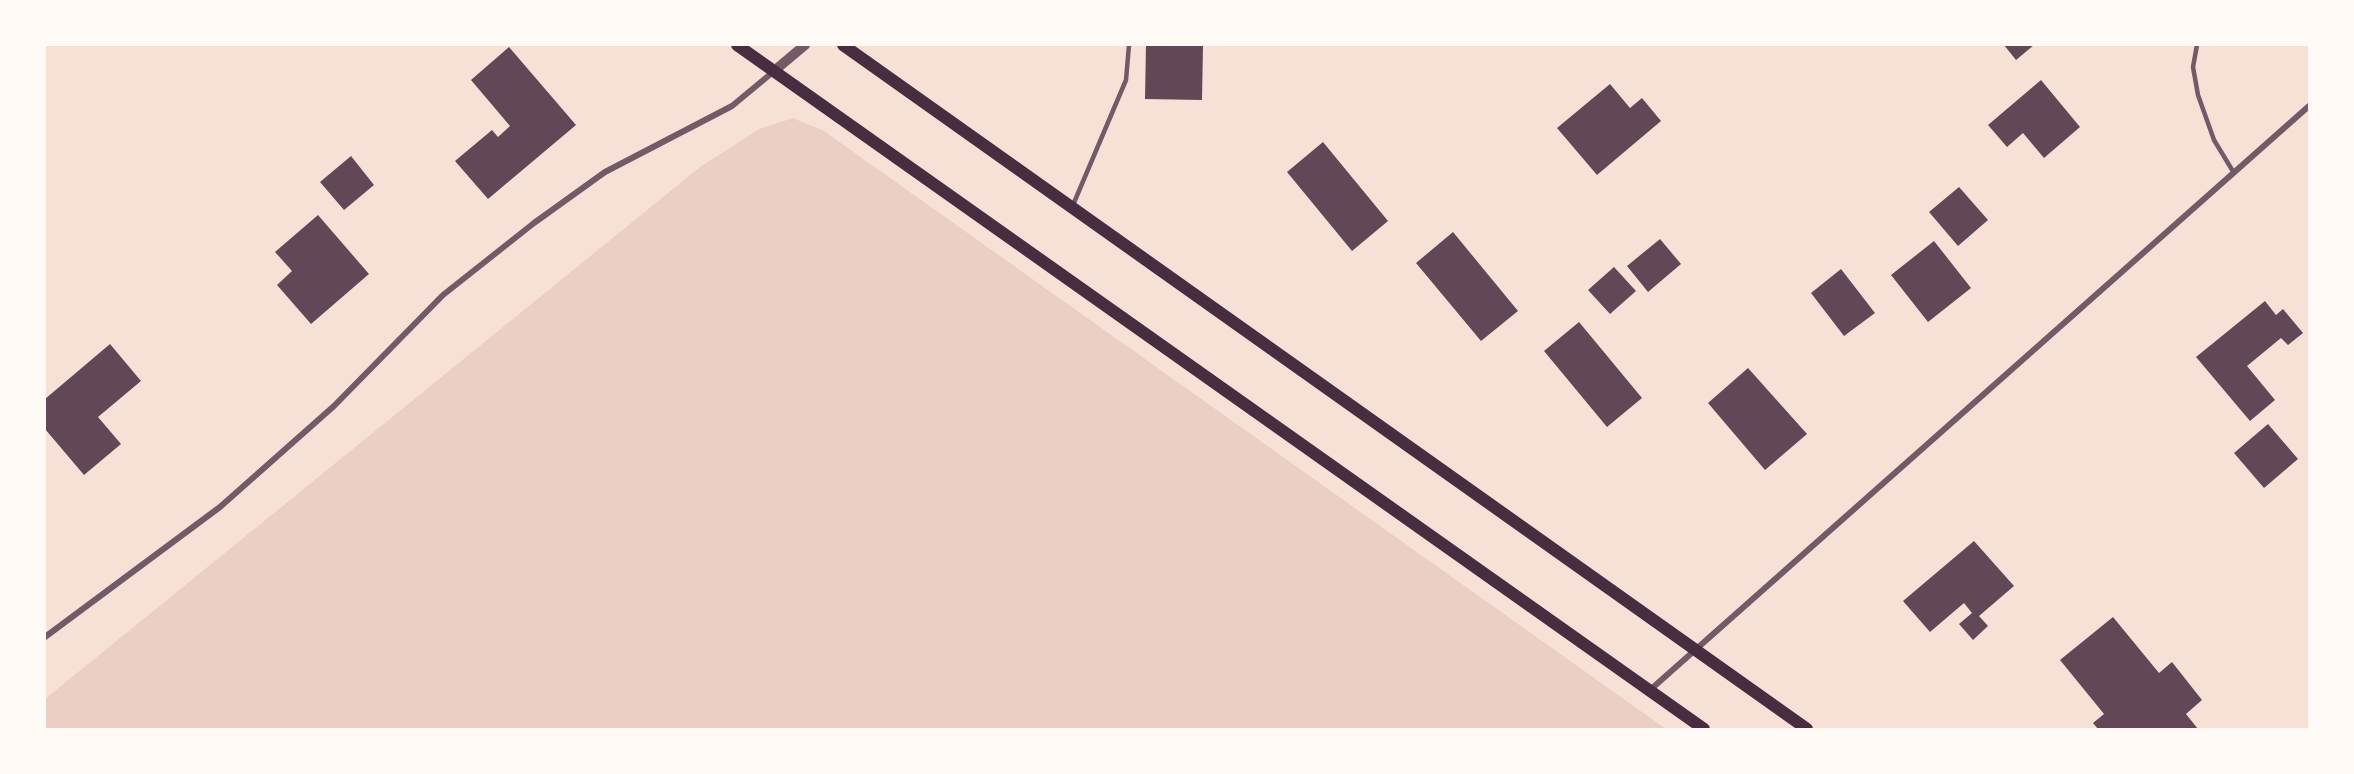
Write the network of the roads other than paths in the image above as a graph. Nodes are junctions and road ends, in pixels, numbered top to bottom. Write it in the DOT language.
graph roads {
  1 [pos="736,45"];
  2 [pos="805,45"];
  3 [pos="843,45"];
  4 [pos="1129,45"];
  5 [pos="2197,45"];
  6 [pos="774,71"];
  7 [pos="2309,106"];
  8 [pos="2234,173"];
  9 [pos="1072,208"];
  10 [pos="45,637"];
  11 [pos="1695,651"];
  12 [pos="1650,691"];
  13 [pos="1704,729"];
  14 [pos="1807,729"];
  1 -- 6 [label="main road"];
  2 -- 6 [label="street"];
  3 -- 9 [label="main road"];
  4 -- 9 [label="lane"];
  5 -- 8 [label="lane"];
  6 -- 10 [label="street"];
  6 -- 12 [label="main road"];
  7 -- 8 [label="street"];
  8 -- 11 [label="street"];
  9 -- 11 [label="main road"];
  11 -- 12 [label="street"];
  11 -- 14 [label="main road"];
  12 -- 13 [label="main road"];
}
